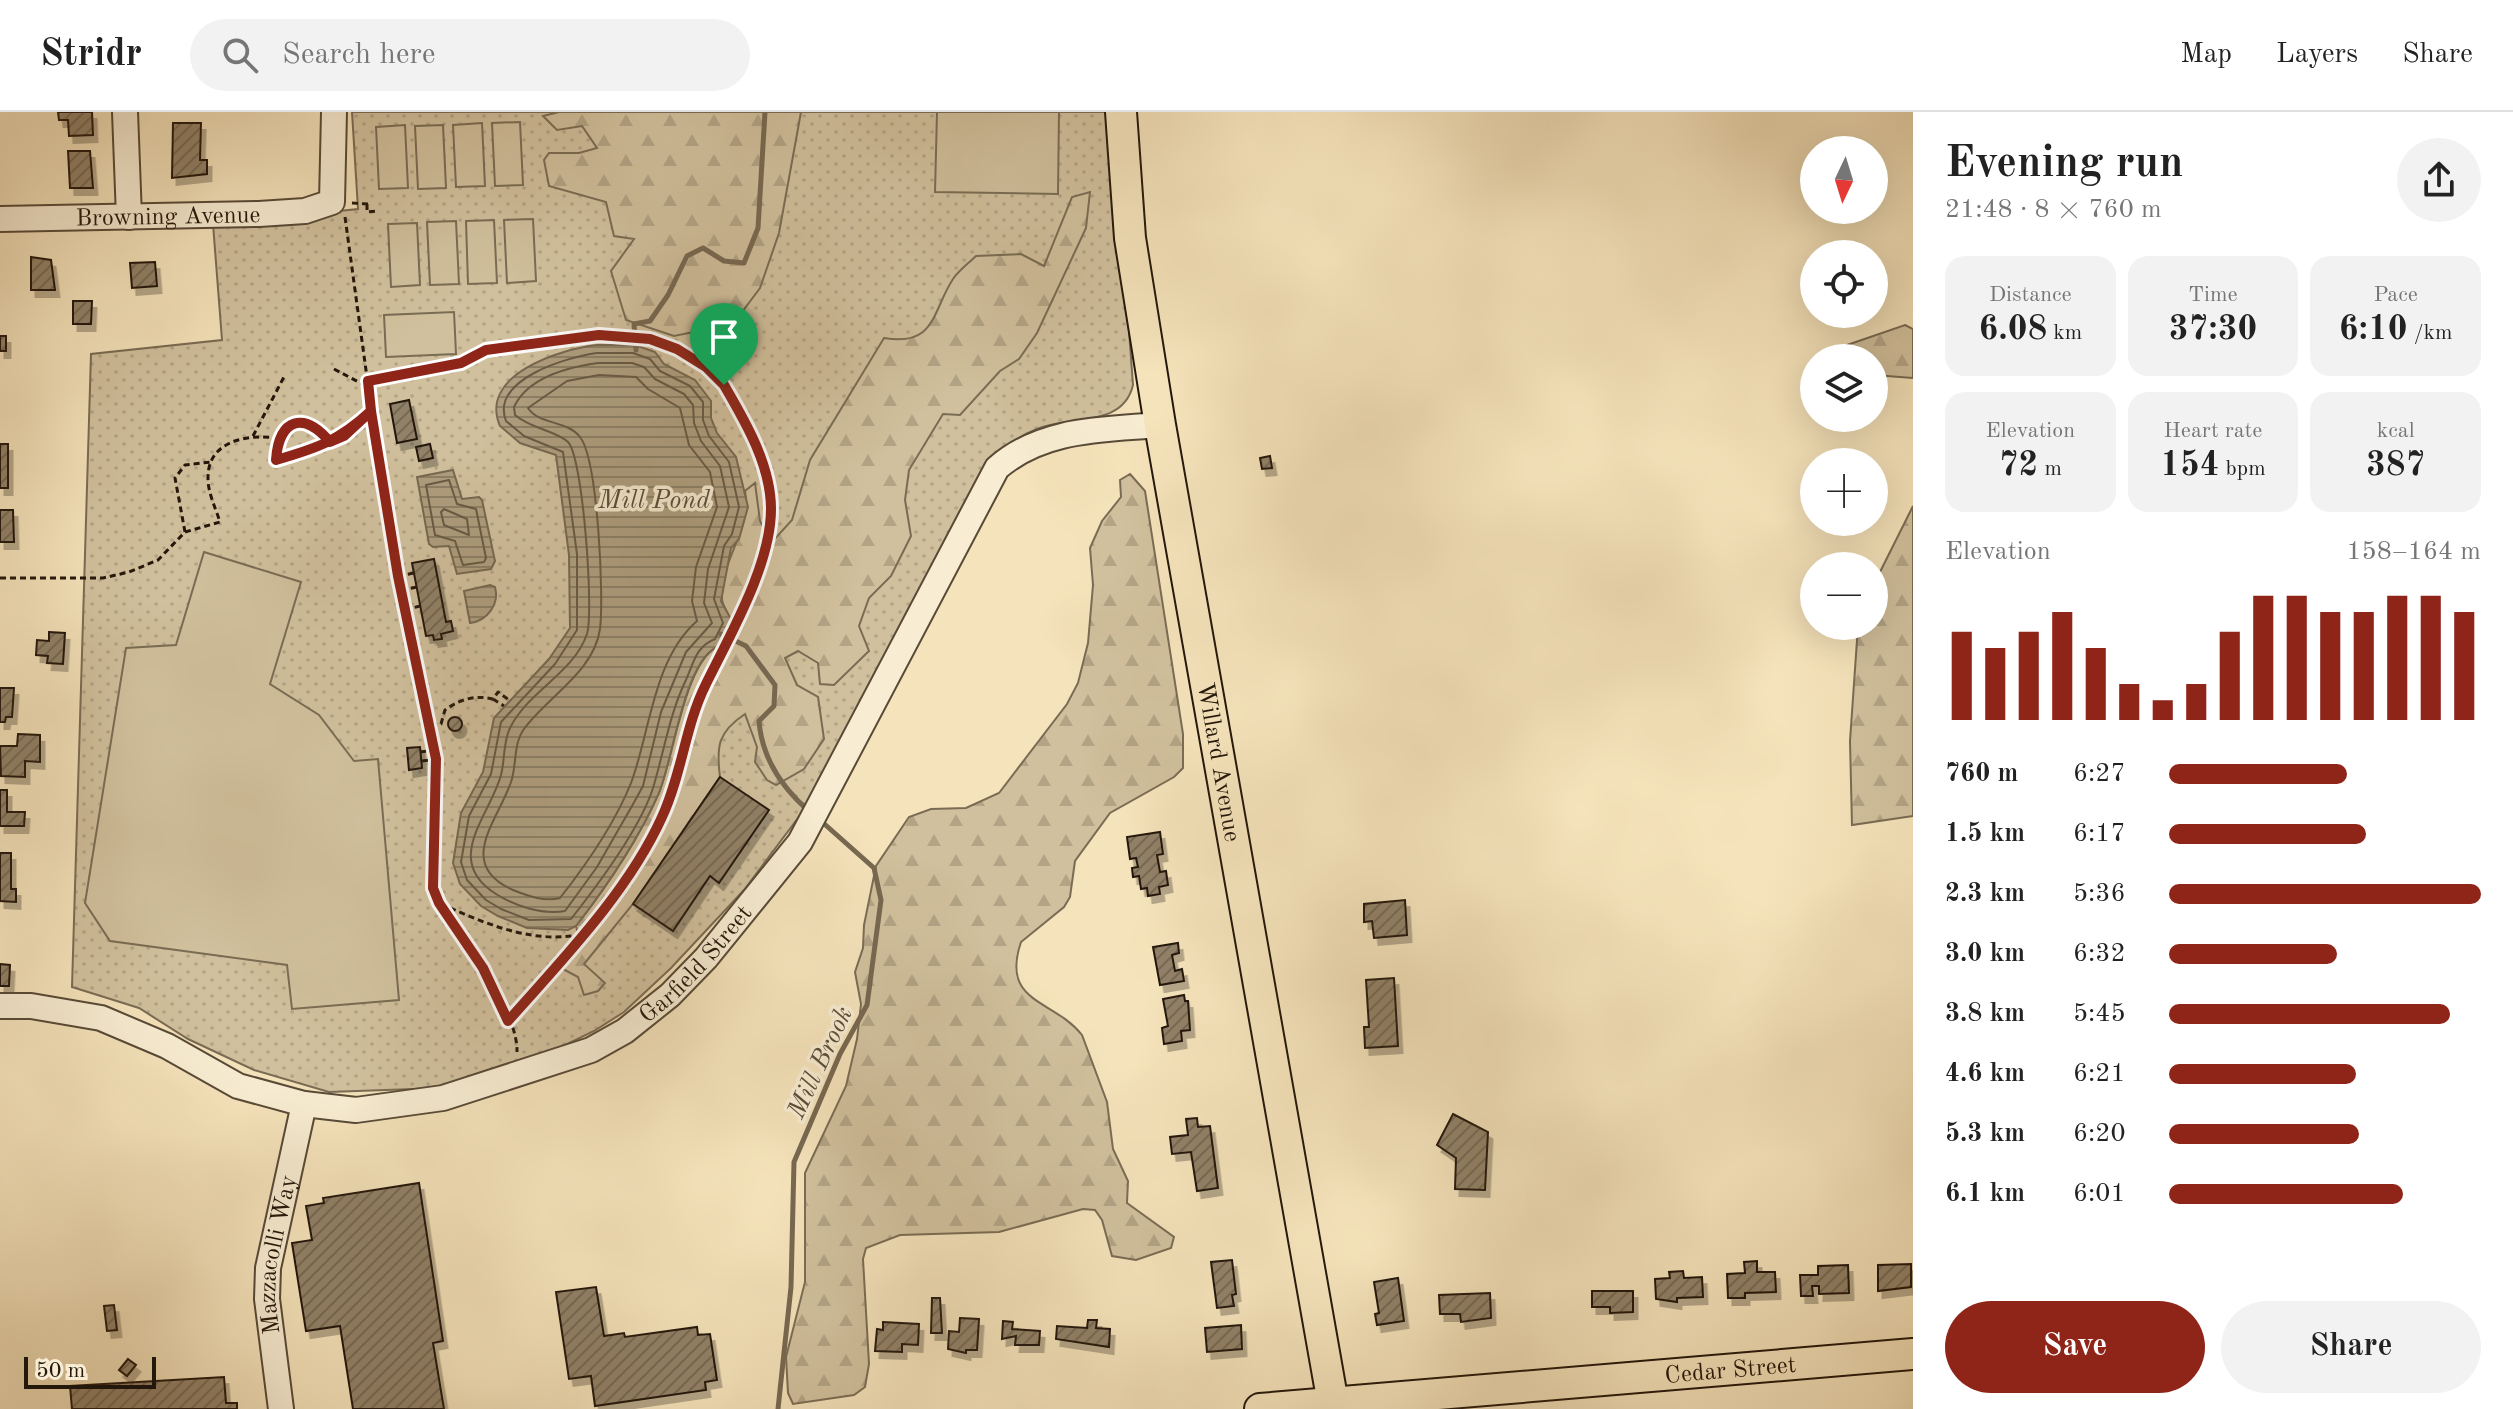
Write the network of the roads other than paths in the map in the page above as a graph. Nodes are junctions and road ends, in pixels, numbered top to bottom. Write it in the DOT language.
graph roads {
  1 [pos="125,112"];
  2 [pos="334,112"];
  3 [pos="1121,112"];
  4 [pos="129,217"];
  5 [pos="0,219"];
  6 [pos="1160,425"];
  7 [pos="0,1006"];
  8 [pos="304,1104"];
  9 [pos="1913,1354"];
  10 [pos="1334,1407"];
  11 [pos="281,1409"];
  12 [pos="1260,1409"];
  1 -- 4 [label="street"];
  2 -- 4 [label="street, Browning Avenue"];
  3 -- 6 [label="main road, Willard Avenue"];
  4 -- 5 [label="street, Browning Avenue"];
  6 -- 8 [label="street, Garfield Street"];
  6 -- 10 [label="main road, Willard Avenue"];
  7 -- 8 [label="street, Garfield Street"];
  8 -- 11 [label="street, Mazzacolli Way"];
  9 -- 10 [label="main road, Cedar Street"];
  10 -- 12 [label="main road, Cedar Street"];
}
